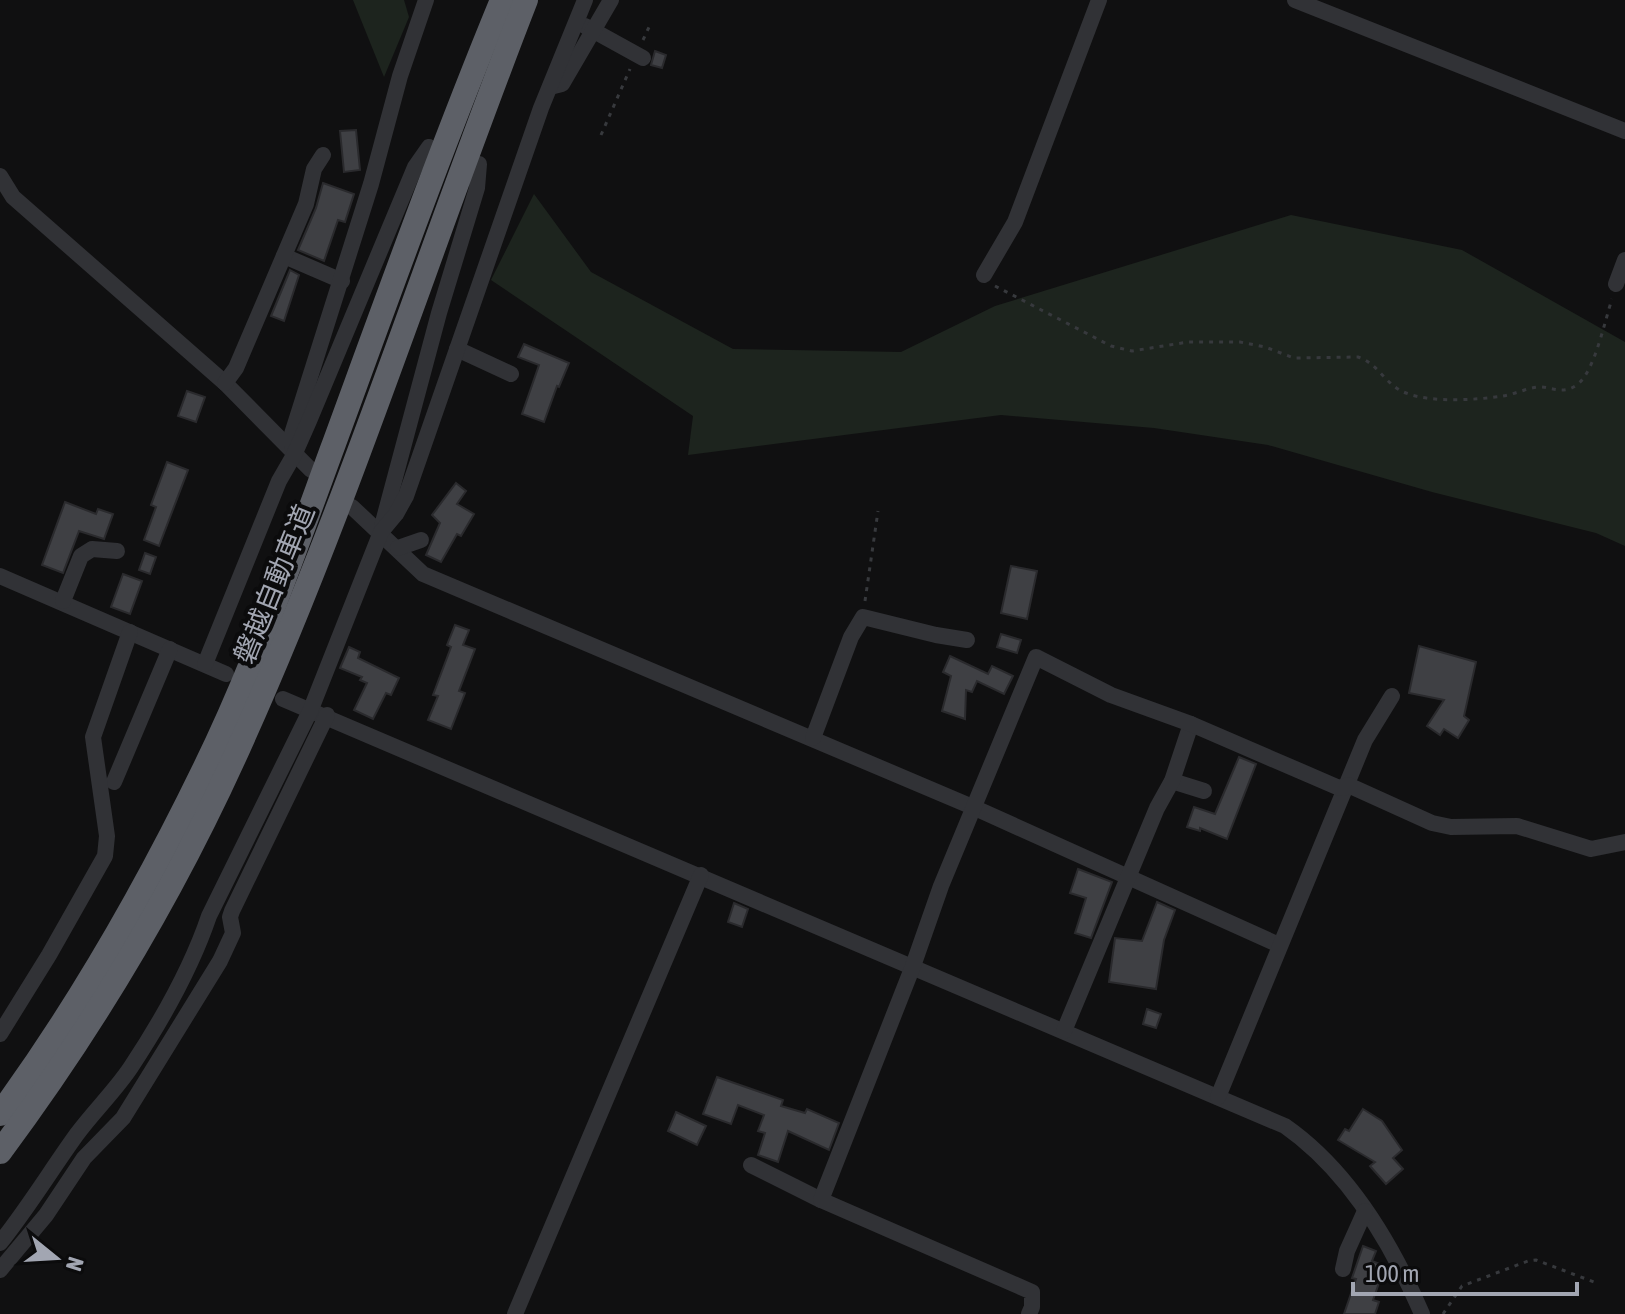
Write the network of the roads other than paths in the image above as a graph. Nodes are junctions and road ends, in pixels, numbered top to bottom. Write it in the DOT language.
graph roads {
  1 [pos="426,0"];
  2 [pos="502,0"];
  3 [pos="526,0"];
  4 [pos="585,0"];
  5 [pos="611,0"];
  6 [pos="1099,0"];
  7 [pos="1295,0"];
  8 [pos="577,21"];
  9 [pos="593,31"];
  10 [pos="640,57"];
  11 [pos="550,87"];
  12 [pos="1625,131"];
  13 [pos="429,147"];
  14 [pos="323,155"];
  15 [pos="479,164"];
  16 [pos="0,176"];
  17 [pos="284,256"];
  18 [pos="1625,260"];
  19 [pos="984,275"];
  20 [pos="342,281"];
  21 [pos="1616,284"];
  22 [pos="457,349"];
  23 [pos="511,374"];
  24 [pos="225,383"];
  25 [pos="294,455"];
  26 [pos="311,470"];
  27 [pos="352,507"];
  28 [pos="381,532"];
  29 [pos="421,540"];
  30 [pos="398,548"];
  31 [pos="117,551"];
  32 [pos="0,576"];
  33 [pos="63,601"];
  34 [pos="130,632"];
  35 [pos="967,640"];
  36 [pos="170,649"];
  37 [pos="205,664"];
  38 [pos="226,674"];
  39 [pos="1392,696"];
  40 [pos="283,699"];
  41 [pos="319,712"];
  42 [pos="1191,724"];
  43 [pos="813,738"];
  44 [pos="1172,781"];
  45 [pos="114,782"];
  46 [pos="1348,785"];
  47 [pos="1204,791"];
  48 [pos="975,808"];
  49 [pos="1625,842"];
  50 [pos="701,875"];
  51 [pos="1129,877"];
  52 [pos="1279,945"];
  53 [pos="913,966"];
  54 [pos="1064,1031"];
  55 [pos="0,1034"];
  56 [pos="1218,1097"];
  57 [pos="0,1114"];
  58 [pos="0,1152"];
  59 [pos="751,1165"];
  60 [pos="821,1200"];
  61 [pos="1365,1211"];
  62 [pos="0,1243"];
  63 [pos="1343,1269"];
  64 [pos="0,1270"];
  65 [pos="515,1314"];
  66 [pos="1029,1314"];
  67 [pos="1422,1314"];
  1 -- 20 [label="street"];
  2 -- 57 [label="highway, 磐越自動車道"];
  3 -- 58 [label="highway, 磐越自動車道"];
  4 -- 8 [label="street"];
  5 -- 9 [label="street"];
  6 -- 19 [label="street"];
  7 -- 12 [label="street"];
  8 -- 9 [label="street"];
  8 -- 11 [label="street"];
  9 -- 10 [label="street"];
  9 -- 11 [label="street"];
  11 -- 22 [label="street"];
  13 -- 25 [label="street"];
  14 -- 17 [label="street"];
  15 -- 28 [label="street"];
  16 -- 24 [label="street"];
  17 -- 20 [label="street"];
  17 -- 24 [label="street"];
  18 -- 21 [label="street"];
  20 -- 25 [label="street"];
  22 -- 23 [label="street"];
  22 -- 28 [label="street"];
  24 -- 25 [label="street"];
  25 -- 26 [label="street"];
  25 -- 37 [label="street"];
  27 -- 28 [label="street"];
  28 -- 30 [label="street"];
  28 -- 41 [label="street"];
  29 -- 30 [label="street"];
  30 -- 43 [label="street"];
  31 -- 33 [label="street"];
  32 -- 33 [label="street"];
  33 -- 34 [label="street"];
  34 -- 36 [label="street"];
  34 -- 55 [label="street"];
  35 -- 43 [label="street"];
  36 -- 37 [label="street"];
  36 -- 45 [label="street"];
  37 -- 38 [label="street"];
  39 -- 46 [label="street"];
  40 -- 41 [label="street"];
  41 -- 50 [label="street"];
  41 -- 62 [label="street"];
  41 -- 64 [label="street"];
  42 -- 44 [label="street"];
  42 -- 46 [label="street"];
  42 -- 48 [label="street"];
  43 -- 48 [label="street"];
  44 -- 47 [label="street"];
  44 -- 51 [label="street"];
  46 -- 49 [label="street"];
  46 -- 52 [label="street"];
  48 -- 51 [label="street"];
  48 -- 53 [label="street"];
  50 -- 53 [label="street"];
  50 -- 65 [label="street"];
  51 -- 52 [label="street"];
  51 -- 54 [label="street"];
  52 -- 56 [label="street"];
  53 -- 54 [label="street"];
  53 -- 60 [label="street"];
  54 -- 56 [label="street"];
  56 -- 61 [label="street"];
  59 -- 60 [label="street"];
  60 -- 66 [label="street"];
  61 -- 63 [label="street"];
  61 -- 67 [label="street"];
}
